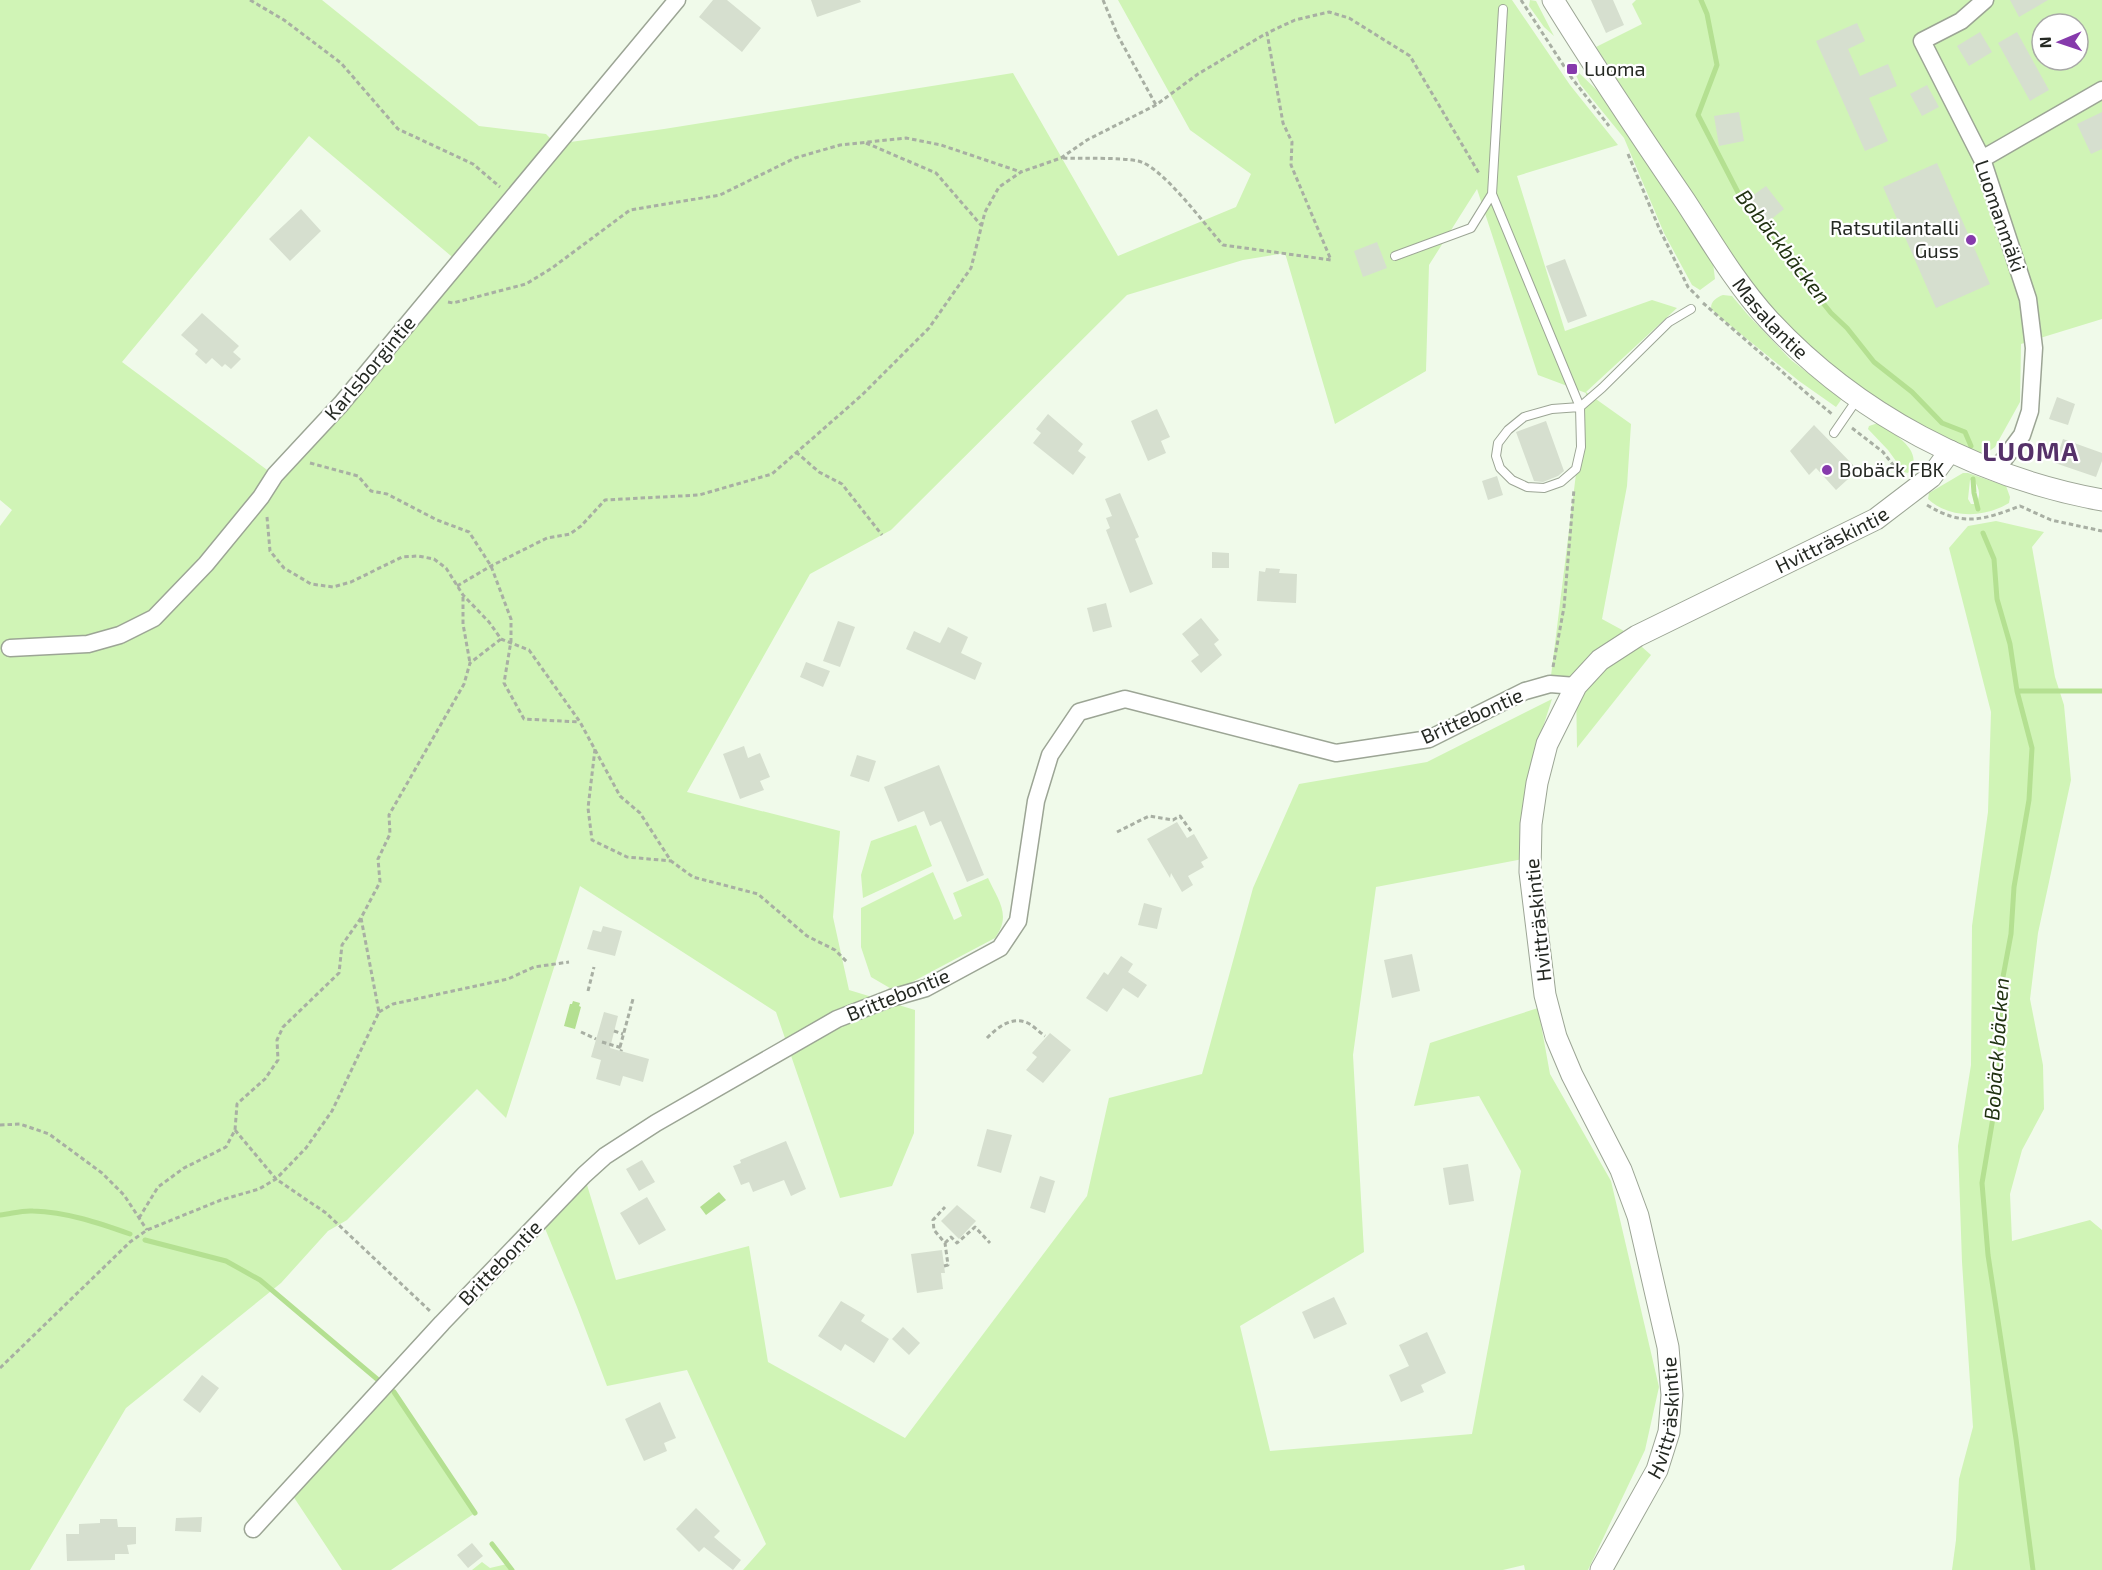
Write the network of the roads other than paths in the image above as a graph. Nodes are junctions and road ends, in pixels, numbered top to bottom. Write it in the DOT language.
graph roads {
  1 [pos="677,0"];
  2 [pos="1553,0"];
  3 [pos="1985,0"];
  4 [pos="1503,9"];
  5 [pos="2102,90"];
  6 [pos="1982,159"];
  7 [pos="1492,194"];
  8 [pos="1395,256"];
  9 [pos="1691,309"];
  10 [pos="1858,397"];
  11 [pos="1580,407"];
  12 [pos="1834,433"];
  13 [pos="1950,451"];
  14 [pos="1996,470"];
  15 [pos="2102,500"];
  16 [pos="10,648"];
  17 [pos="1576,686"];
  18 [pos="253,1529"];
  19 [pos="1601,1570"];
  1 -- 16 [label="street, Karlsborgintie"];
  2 -- 10 [label="street, Masalantie"];
  3 -- 6 [label="street, Luomanmäki"];
  4 -- 7 [label="lane"];
  5 -- 6 [label="street"];
  6 -- 14 [label="street, Luomanmäki"];
  7 -- 8 [label="lane"];
  7 -- 11 [label="lane"];
  9 -- 11 [label="lane"];
  10 -- 12 [label="lane"];
  10 -- 13 [label="street, Masalantie"];
  11 -- 11 [label="lane"];
  13 -- 14 [label="street, Masalantie"];
  13 -- 17 [label="street, Hvitträskintie"];
  14 -- 15 [label="street, Masalantie"];
  17 -- 18 [label="street, Brittebontie"];
  17 -- 19 [label="street, Hvitträskintie"];
}
